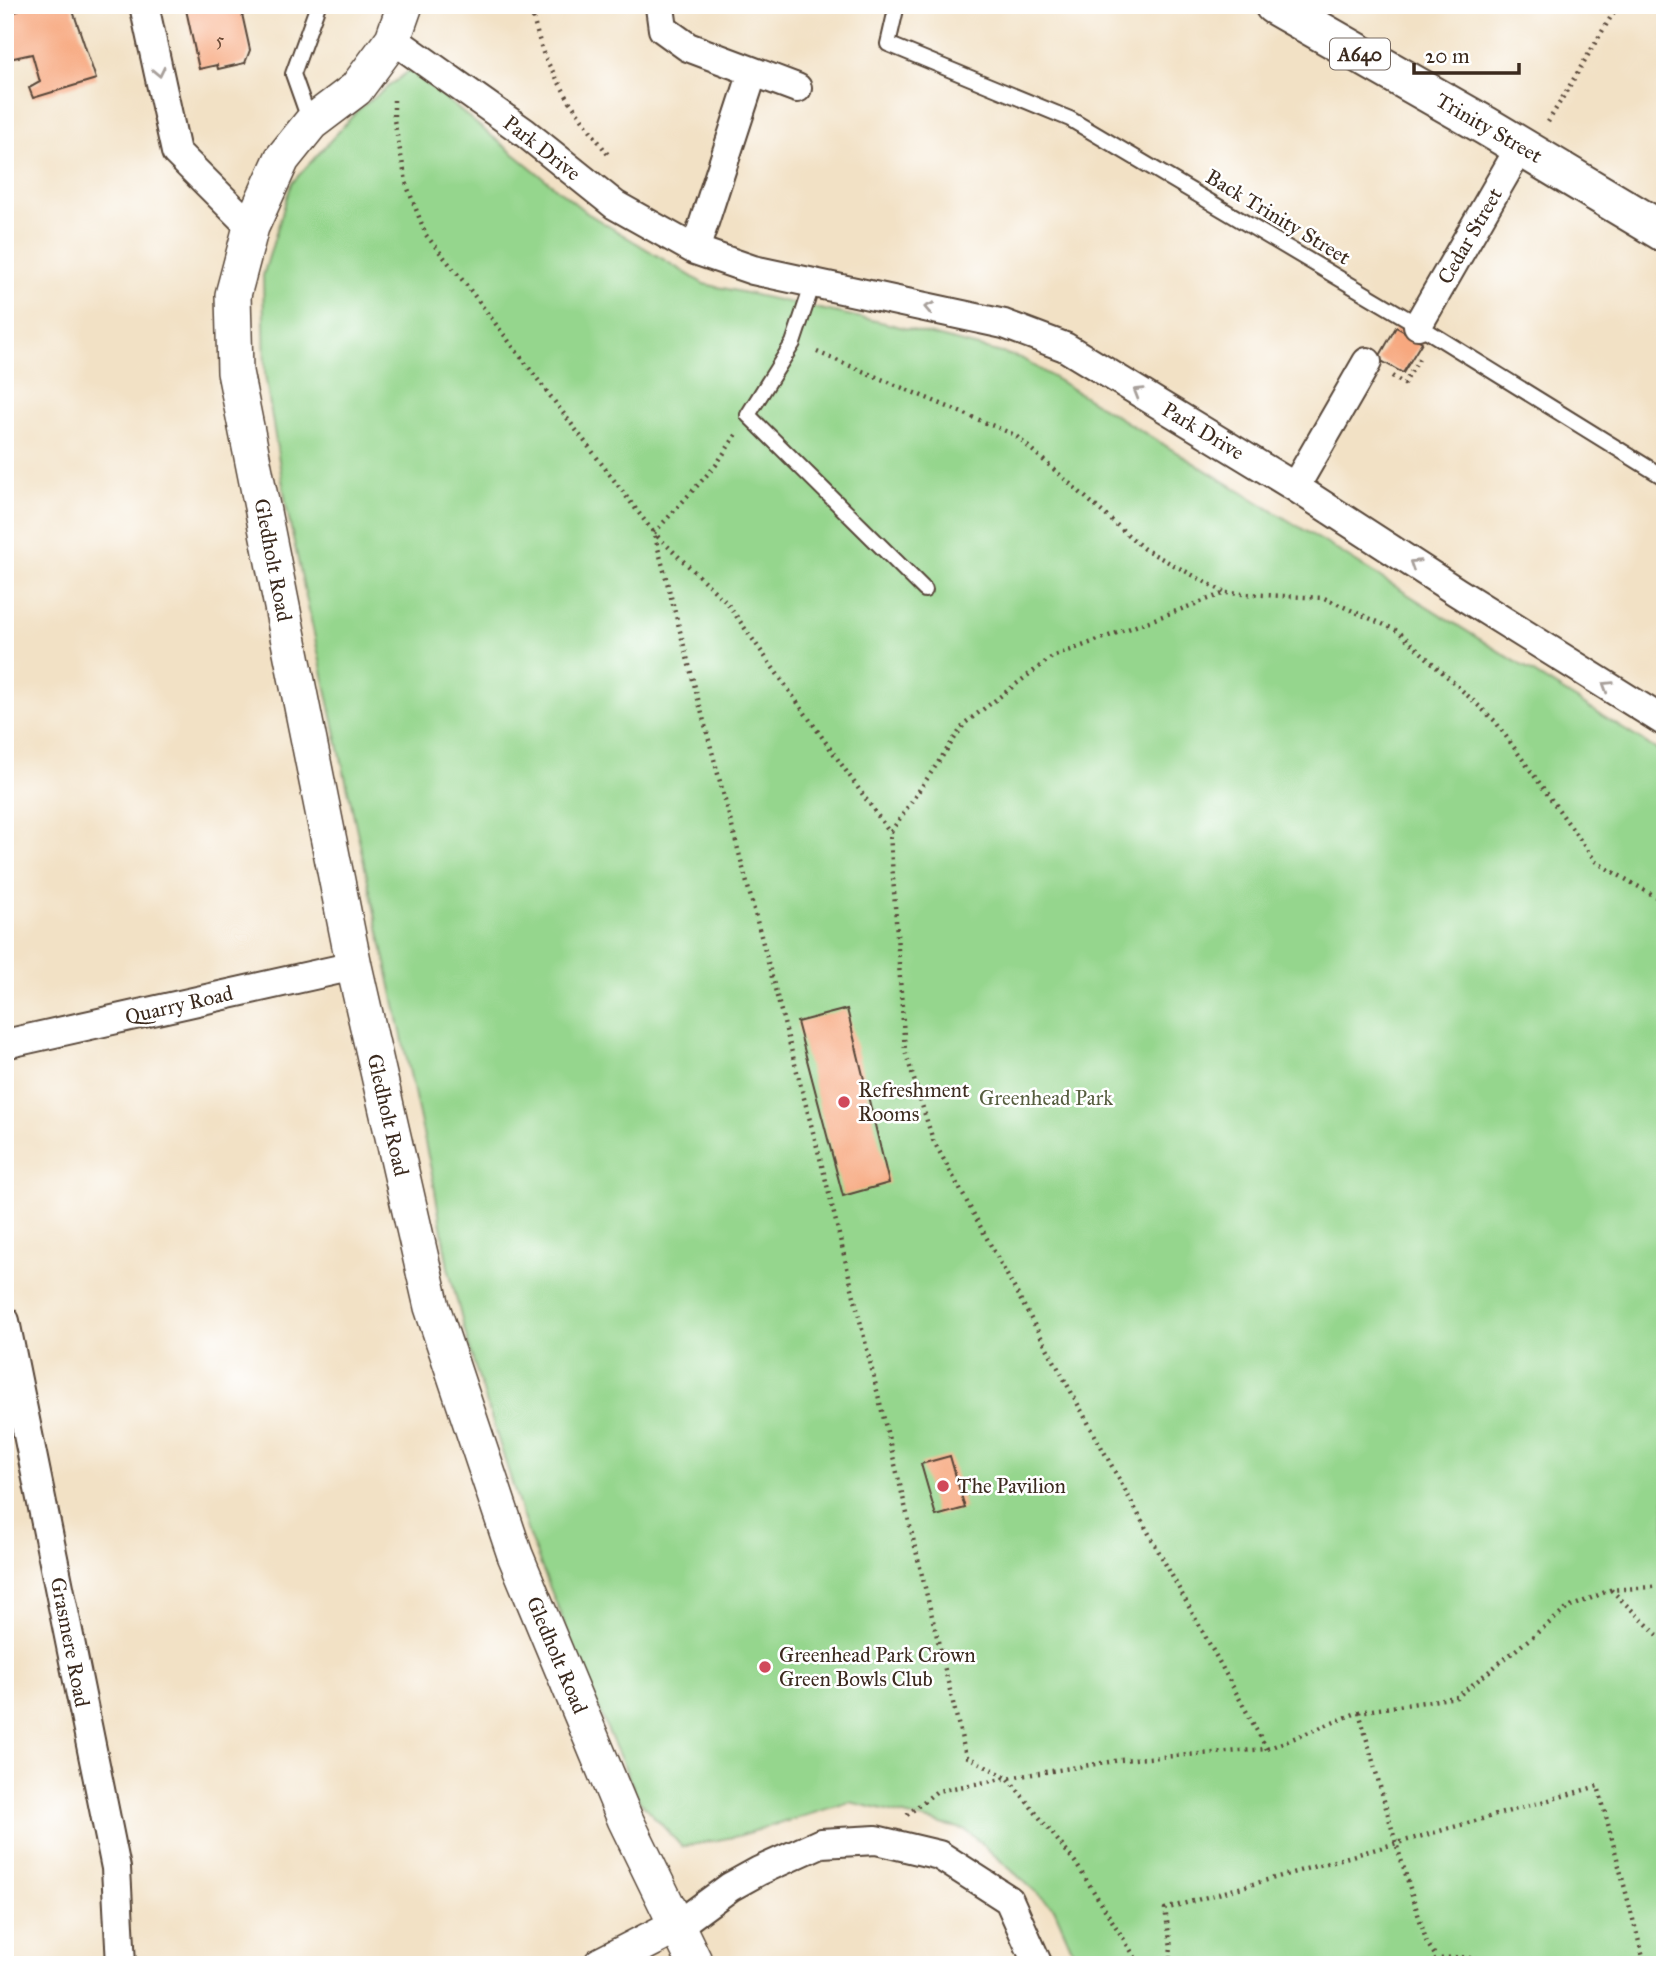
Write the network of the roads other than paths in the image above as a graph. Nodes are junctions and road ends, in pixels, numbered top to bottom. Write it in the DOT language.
graph roads {
  1 [pos="144,5"];
  2 [pos="318,5"];
  3 [pos="405,5"];
  4 [pos="897,5"];
  5 [pos="1274,5"];
  6 [pos="660,7"];
  7 [pos="393,40"];
  8 [pos="753,72"];
  9 [pos="797,88"];
  10 [pos="311,123"];
  11 [pos="1526,149"];
  12 [pos="251,227"];
  13 [pos="1665,233"];
  14 [pos="695,250"];
  15 [pos="813,283"];
  16 [pos="1418,325"];
  17 [pos="1367,362"];
  18 [pos="1665,478"];
  19 [pos="1295,487"];
  20 [pos="925,590"];
  21 [pos="1665,722"];
  22 [pos="354,966"];
  23 [pos="5,1044"];
  24 [pos="5,1321"];
  25 [pos="677,1926"];
  26 [pos="121,1965"];
  27 [pos="601,1965"];
  28 [pos="696,1965"];
  29 [pos="1038,1965"];
  1 -- 12 [label="street, one-way"];
  2 -- 10 [label="lane"];
  3 -- 7 [label="street, Gledholt Road"];
  4 -- 16 [label="lane, Back Trinity Street"];
  5 -- 11 [label="highway, Trinity Street / A640"];
  6 -- 8 [label="street"];
  7 -- 10 [label="street, Gledholt Road"];
  7 -- 14 [label="street, Park Drive"];
  8 -- 9 [label="street"];
  8 -- 14 [label="street"];
  10 -- 12 [label="street, Gledholt Road"];
  11 -- 13 [label="highway, Trinity Street / A640"];
  11 -- 16 [label="street, Cedar Street"];
  12 -- 22 [label="street, Gledholt Road"];
  14 -- 15 [label="street, Park Drive"];
  19 -- 15 [label="street, Park Drive, one-way"];
  15 -- 20 [label="lane"];
  16 -- 18 [label="lane, Back Trinity Street"];
  17 -- 19 [label="street"];
  21 -- 19 [label="street, Park Drive, one-way"];
  22 -- 23 [label="street, Quarry Road"];
  22 -- 25 [label="street, Gledholt Road"];
  24 -- 26 [label="street, Grasmere Road"];
  25 -- 27 [label="street"];
  25 -- 28 [label="street, Gledholt Road"];
  25 -- 29 [label="street"];
}
